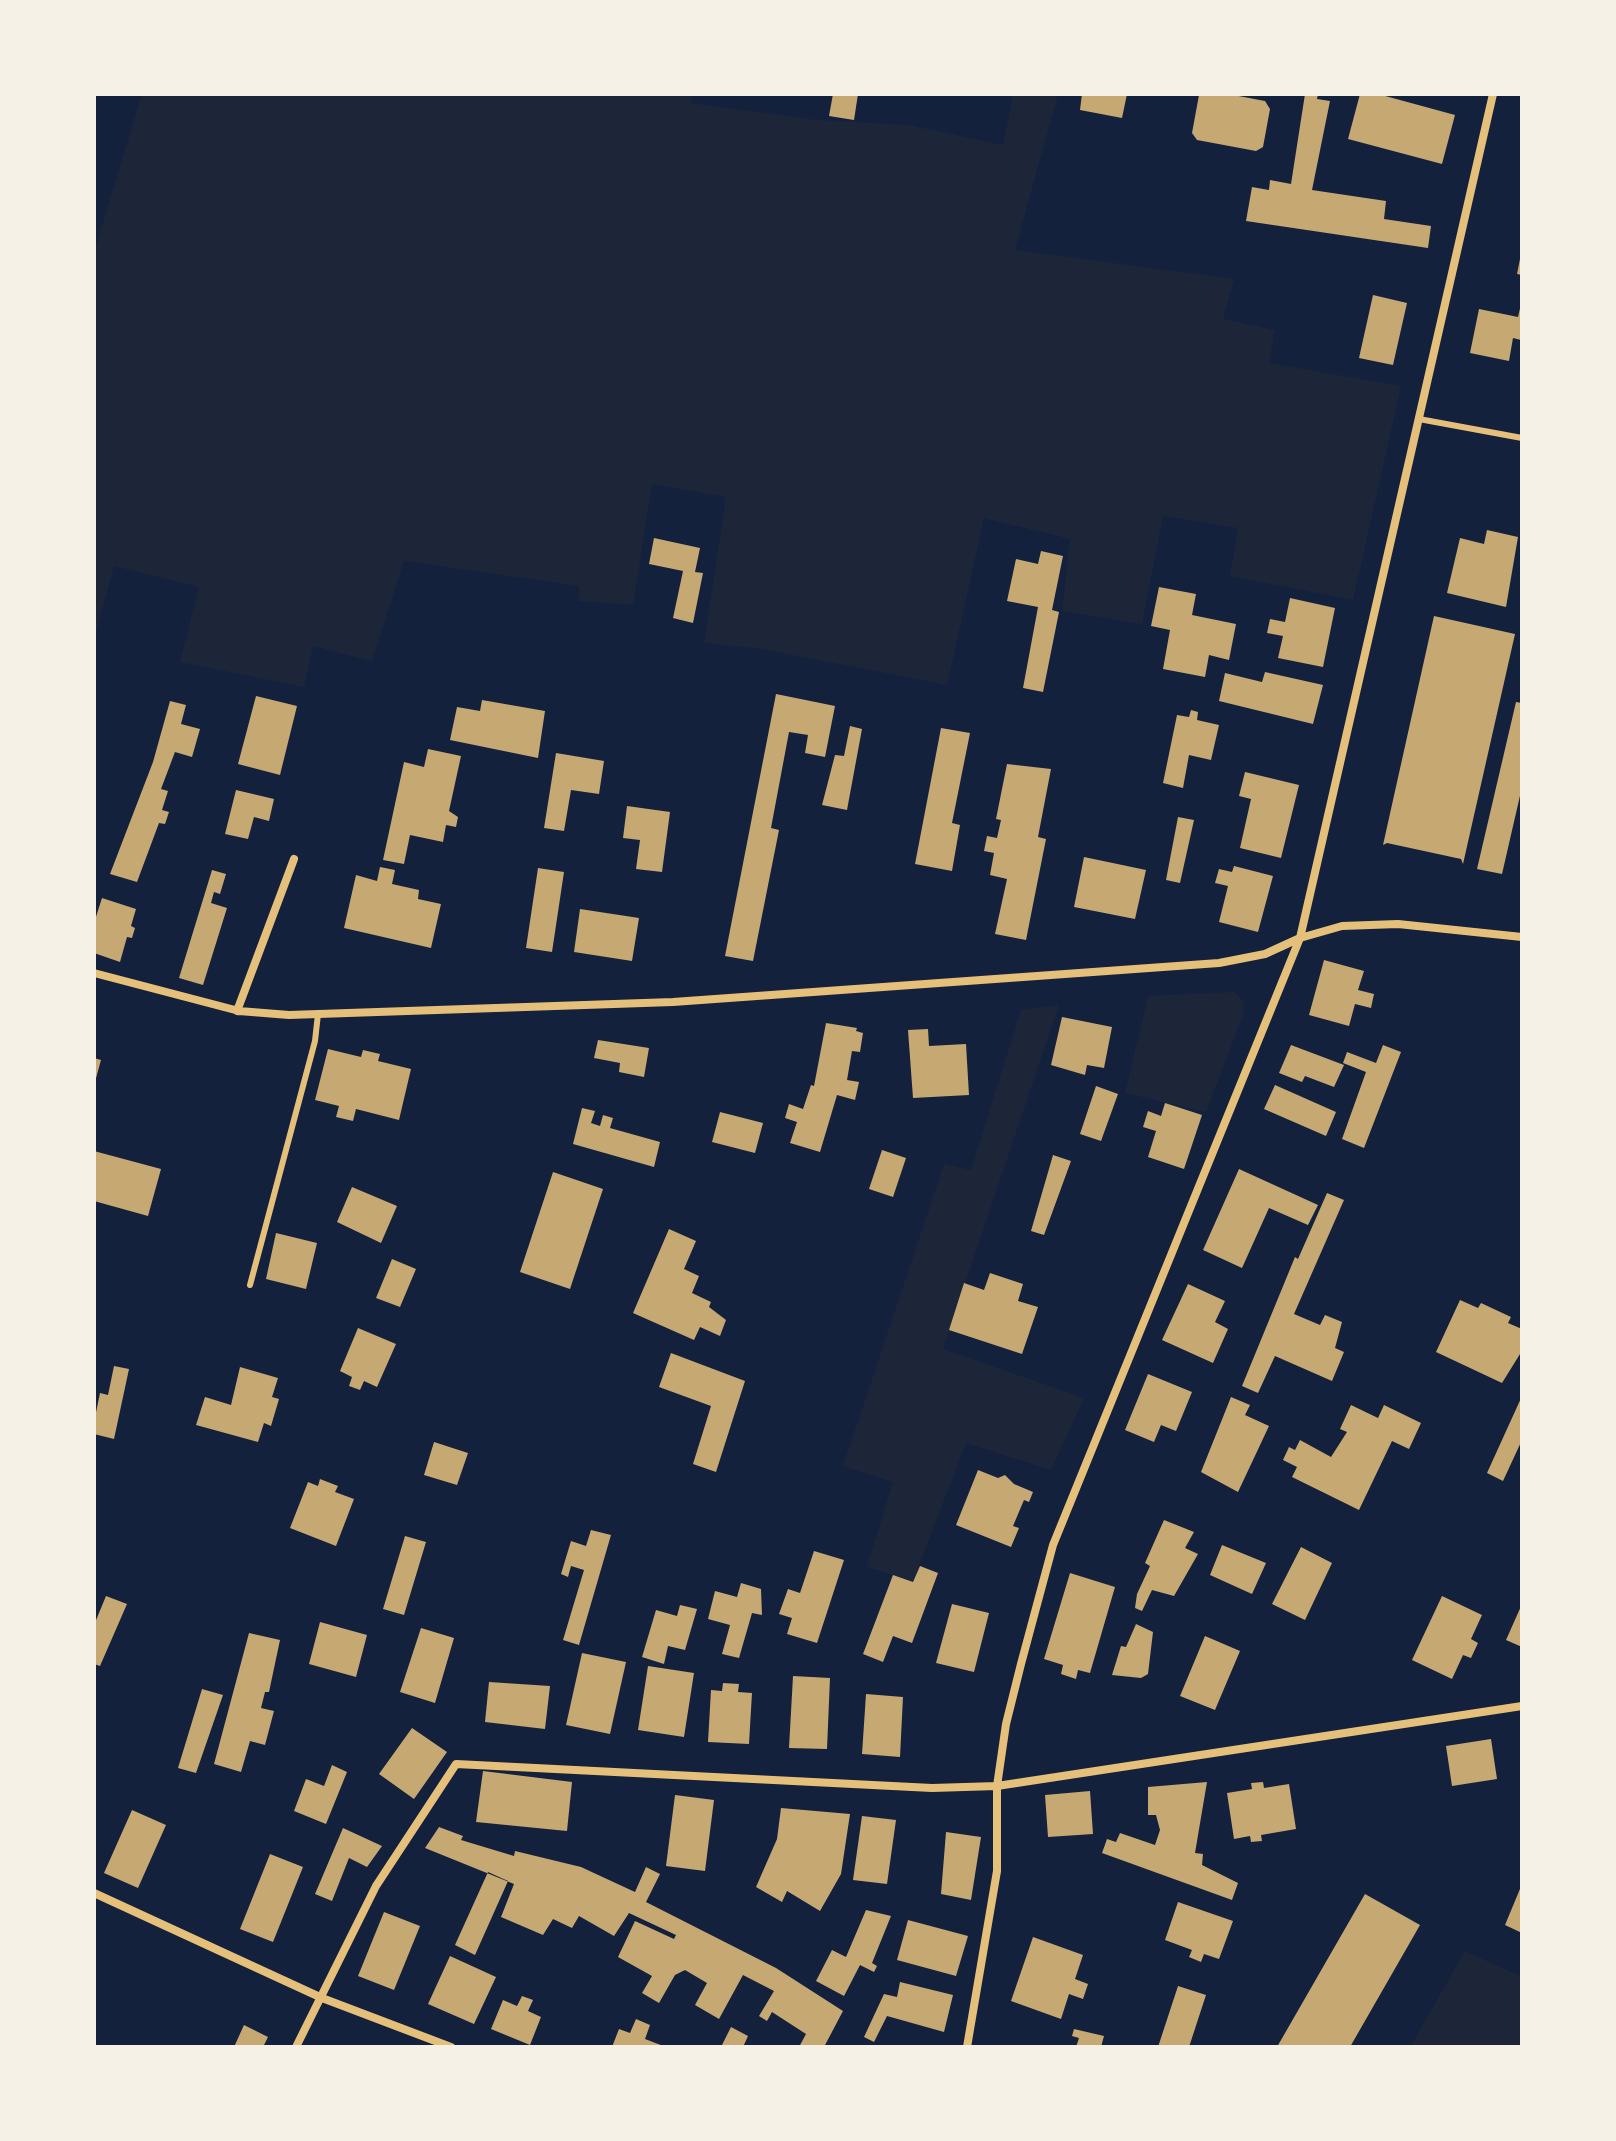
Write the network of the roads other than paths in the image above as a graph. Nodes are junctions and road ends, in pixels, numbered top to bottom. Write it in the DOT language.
graph roads {
  1 [pos="1493,94"];
  2 [pos="1419,419"];
  3 [pos="1522,438"];
  4 [pos="294,859"];
  5 [pos="1522,937"];
  6 [pos="1300,938"];
  7 [pos="94,973"];
  8 [pos="237,1011"];
  9 [pos="318,1014"];
  10 [pos="250,1285"];
  11 [pos="1522,1706"];
  12 [pos="997,1786"];
  13 [pos="94,1893"];
  14 [pos="322,1998"];
  15 [pos="296,2047"];
  16 [pos="451,2047"];
  17 [pos="967,2047"];
  1 -- 2 [label="street"];
  2 -- 3 [label="lane"];
  2 -- 6 [label="street"];
  4 -- 8 [label="street"];
  5 -- 6 [label="street"];
  6 -- 9 [label="street"];
  6 -- 12 [label="street"];
  7 -- 8 [label="street"];
  8 -- 9 [label="street"];
  9 -- 10 [label="lane"];
  11 -- 12 [label="street"];
  12 -- 14 [label="street"];
  12 -- 17 [label="street"];
  13 -- 14 [label="street"];
  14 -- 15 [label="street"];
  14 -- 16 [label="street"];
}
